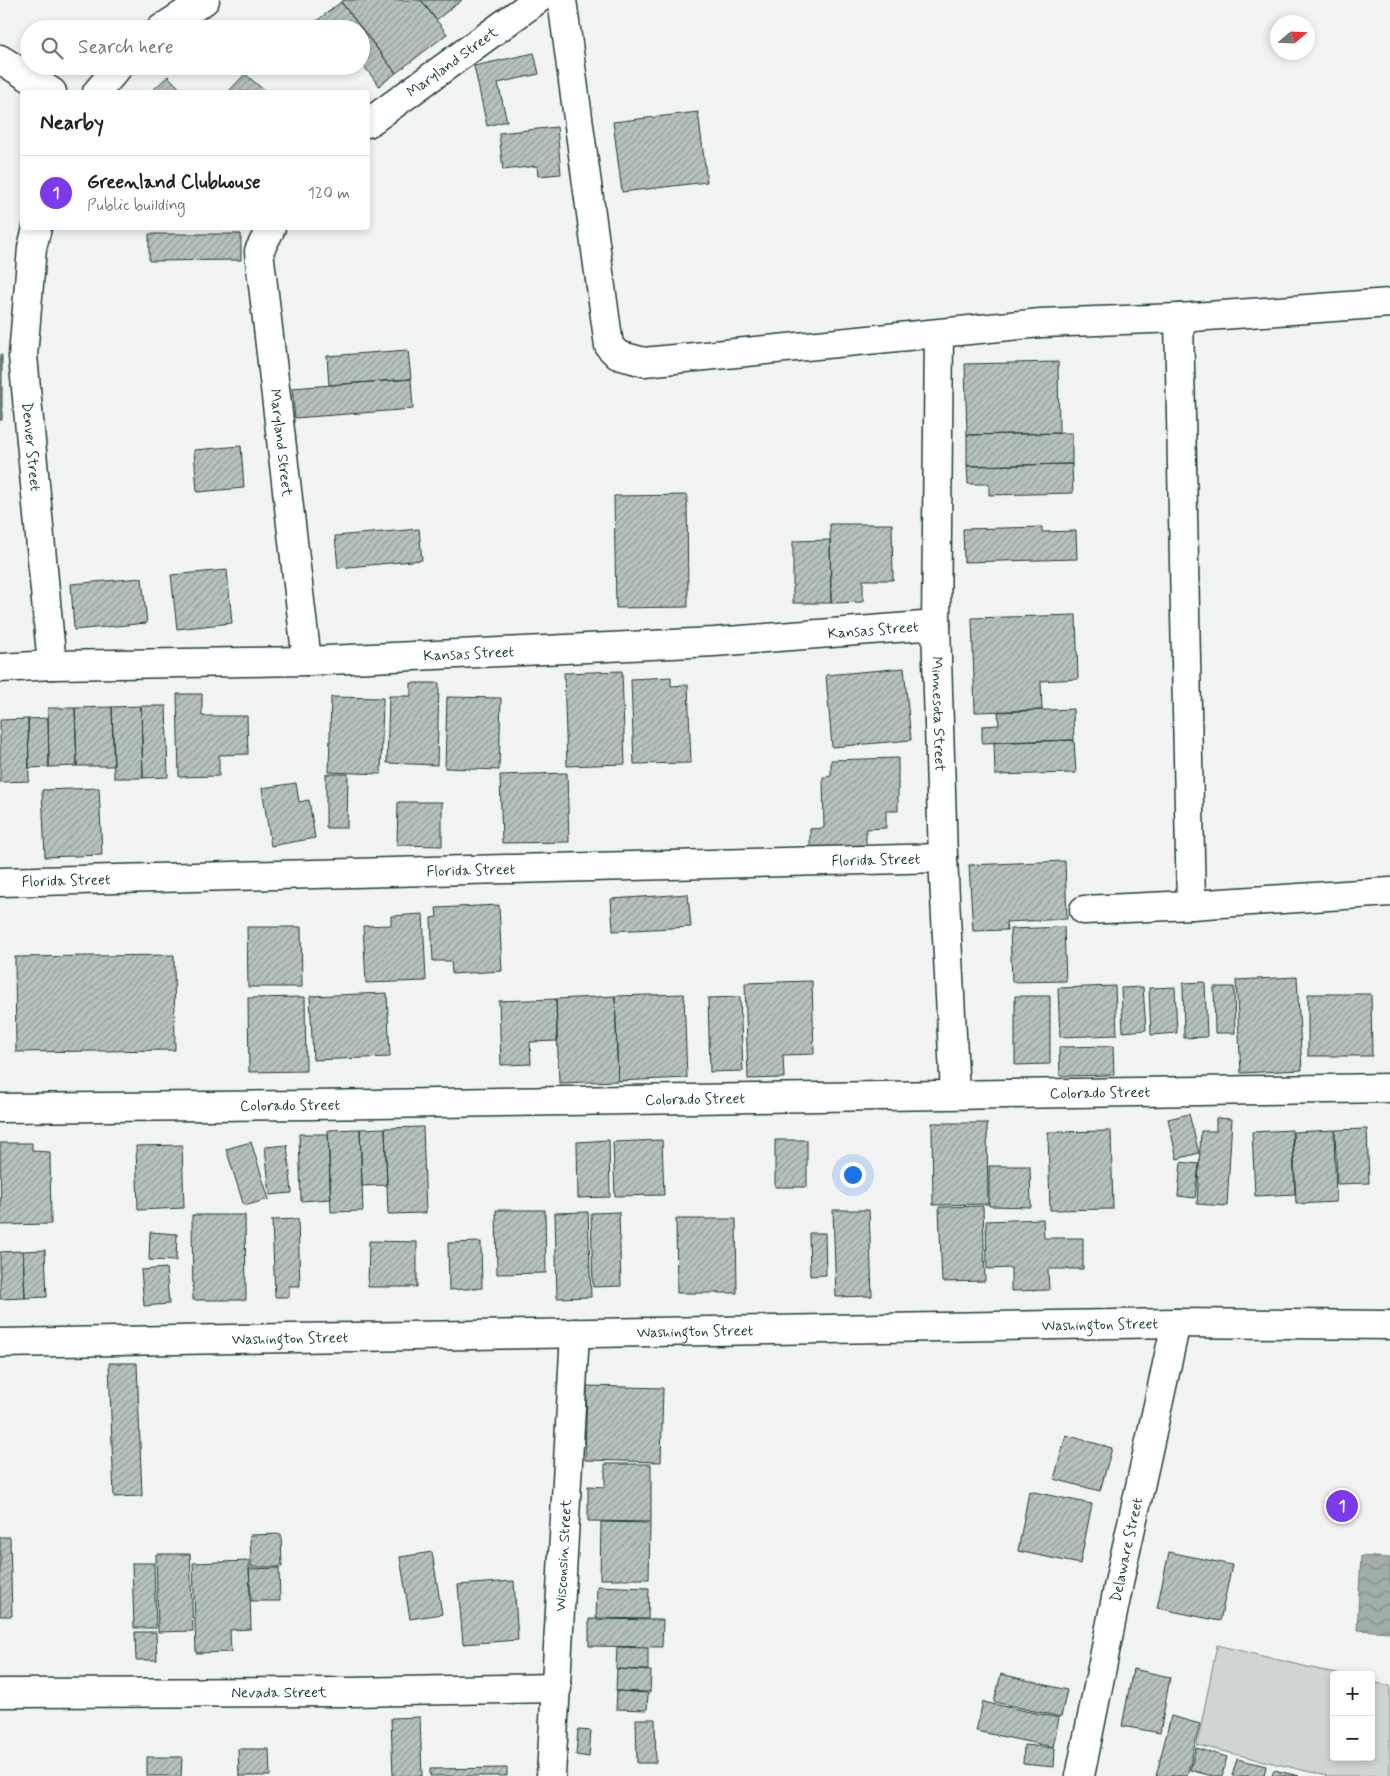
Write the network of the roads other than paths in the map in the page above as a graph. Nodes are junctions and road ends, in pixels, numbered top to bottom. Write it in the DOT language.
graph roads {
  1 [pos="205,0"];
  2 [pos="537,0"];
  3 [pos="562,0"];
  4 [pos="175,20"];
  5 [pos="0,59"];
  6 [pos="20,72"];
  7 [pos="25,75"];
  8 [pos="111,75"];
  9 [pos="49,90"];
  10 [pos="99,90"];
  11 [pos="370,123"];
  12 [pos="36,230"];
  13 [pos="270,230"];
  14 [pos="1390,304"];
  15 [pos="1179,318"];
  16 [pos="939,334"];
  17 [pos="936,625"];
  18 [pos="307,661"];
  19 [pos="52,665"];
  20 [pos="0,668"];
  21 [pos="943,858"];
  22 [pos="0,882"];
  23 [pos="1390,892"];
  24 [pos="1191,905"];
  25 [pos="1084,910"];
  26 [pos="1390,1088"];
  27 [pos="955,1094"];
  28 [pos="0,1108"];
  29 [pos="1176,1323"];
  30 [pos="1390,1325"];
  31 [pos="575,1333"];
  32 [pos="0,1343"];
  33 [pos="556,1688"];
  34 [pos="0,1693"];
  35 [pos="551,1776"];
  36 [pos="1080,1776"];
  1 -- 4 [label="street"];
  2 -- 11 [label="street, Maryland Street"];
  3 -- 16 [label="street"];
  5 -- 6 [label="street"];
  7 -- 9 [label="street"];
  8 -- 10 [label="street"];
  12 -- 19 [label="street, Denver Street"];
  13 -- 18 [label="street, Maryland Street"];
  14 -- 15 [label="street"];
  15 -- 16 [label="street"];
  15 -- 24 [label="street"];
  16 -- 17 [label="street, Minnesota Street"];
  17 -- 18 [label="street, Kansas Street"];
  17 -- 21 [label="street, Minnesota Street"];
  18 -- 19 [label="street, Kansas Street"];
  19 -- 20 [label="street, Kansas Street"];
  21 -- 22 [label="street, Florida Street"];
  21 -- 27 [label="street, Minnesota Street"];
  23 -- 24 [label="street"];
  24 -- 25 [label="street"];
  26 -- 27 [label="street, Colorado Street"];
  27 -- 28 [label="street, Colorado Street"];
  29 -- 30 [label="street, Washington Street"];
  29 -- 31 [label="street, Washington Street"];
  29 -- 36 [label="street, Delaware Street"];
  31 -- 32 [label="street, Washington Street"];
  31 -- 33 [label="street, Wisconsin Street"];
  33 -- 34 [label="street, Nevada Street"];
  33 -- 35 [label="street, Wisconsin Street"];
}
